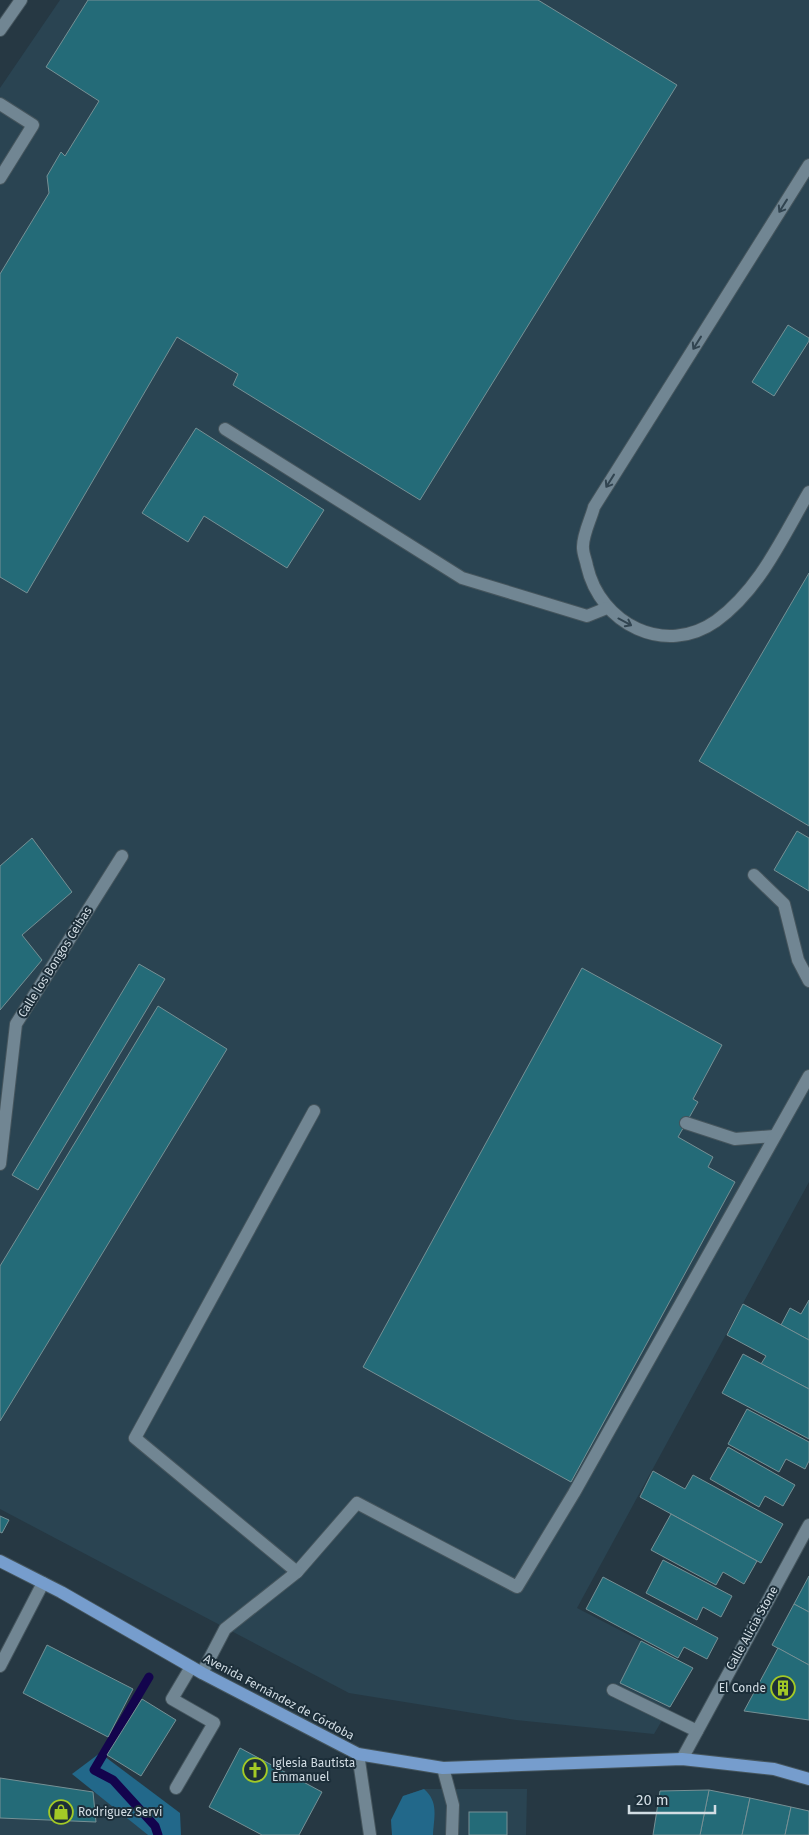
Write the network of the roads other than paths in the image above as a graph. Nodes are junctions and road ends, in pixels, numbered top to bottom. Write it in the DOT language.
graph roads {
  1 [pos="20,0"];
  2 [pos="0,30"];
  3 [pos="0,104"];
  4 [pos="809,164"];
  5 [pos="0,178"];
  6 [pos="225,429"];
  7 [pos="809,492"];
  8 [pos="607,608"];
  9 [pos="122,856"];
  10 [pos="754,875"];
  11 [pos="809,980"];
  12 [pos="809,1076"];
  13 [pos="314,1110"];
  14 [pos="686,1123"];
  15 [pos="774,1136"];
  16 [pos="0,1164"];
  17 [pos="809,1525"];
  18 [pos="0,1561"];
  19 [pos="297,1572"];
  20 [pos="43,1583"];
  21 [pos="0,1666"];
  22 [pos="197,1670"];
  23 [pos="613,1690"];
  24 [pos="697,1731"];
  25 [pos="358,1754"];
  26 [pos="682,1759"];
  27 [pos="443,1768"];
  28 [pos="809,1779"];
  29 [pos="176,1788"];
  30 [pos="370,1835"];
  31 [pos="452,1835"];
  1 -- 2 [label="street"];
  3 -- 5 [label="street"];
  4 -- 8 [label="street, one-way"];
  6 -- 8 [label="street"];
  8 -- 7 [label="street, one-way"];
  9 -- 16 [label="street, Calle los Bongos Ceibas"];
  10 -- 11 [label="street"];
  12 -- 15 [label="street"];
  13 -- 19 [label="street"];
  14 -- 15 [label="street"];
  15 -- 19 [label="street"];
  17 -- 24 [label="street, Calle Alicia Stone"];
  18 -- 20 [label="main road, Avenida Fernández de Córdoba"];
  19 -- 22 [label="street"];
  20 -- 21 [label="street"];
  20 -- 22 [label="main road, Avenida Fernández de Córdoba"];
  22 -- 25 [label="main road, Avenida Fernández de Córdoba"];
  22 -- 29 [label="street"];
  23 -- 24 [label="street"];
  24 -- 26 [label="street, Calle Alicia Stone"];
  25 -- 27 [label="main road, Avenida Fernández de Córdoba"];
  25 -- 30 [label="street"];
  26 -- 27 [label="main road, Avenida Fernández de Córdoba"];
  26 -- 28 [label="main road, Avenida Fernández de Córdoba"];
  27 -- 31 [label="street"];
}
